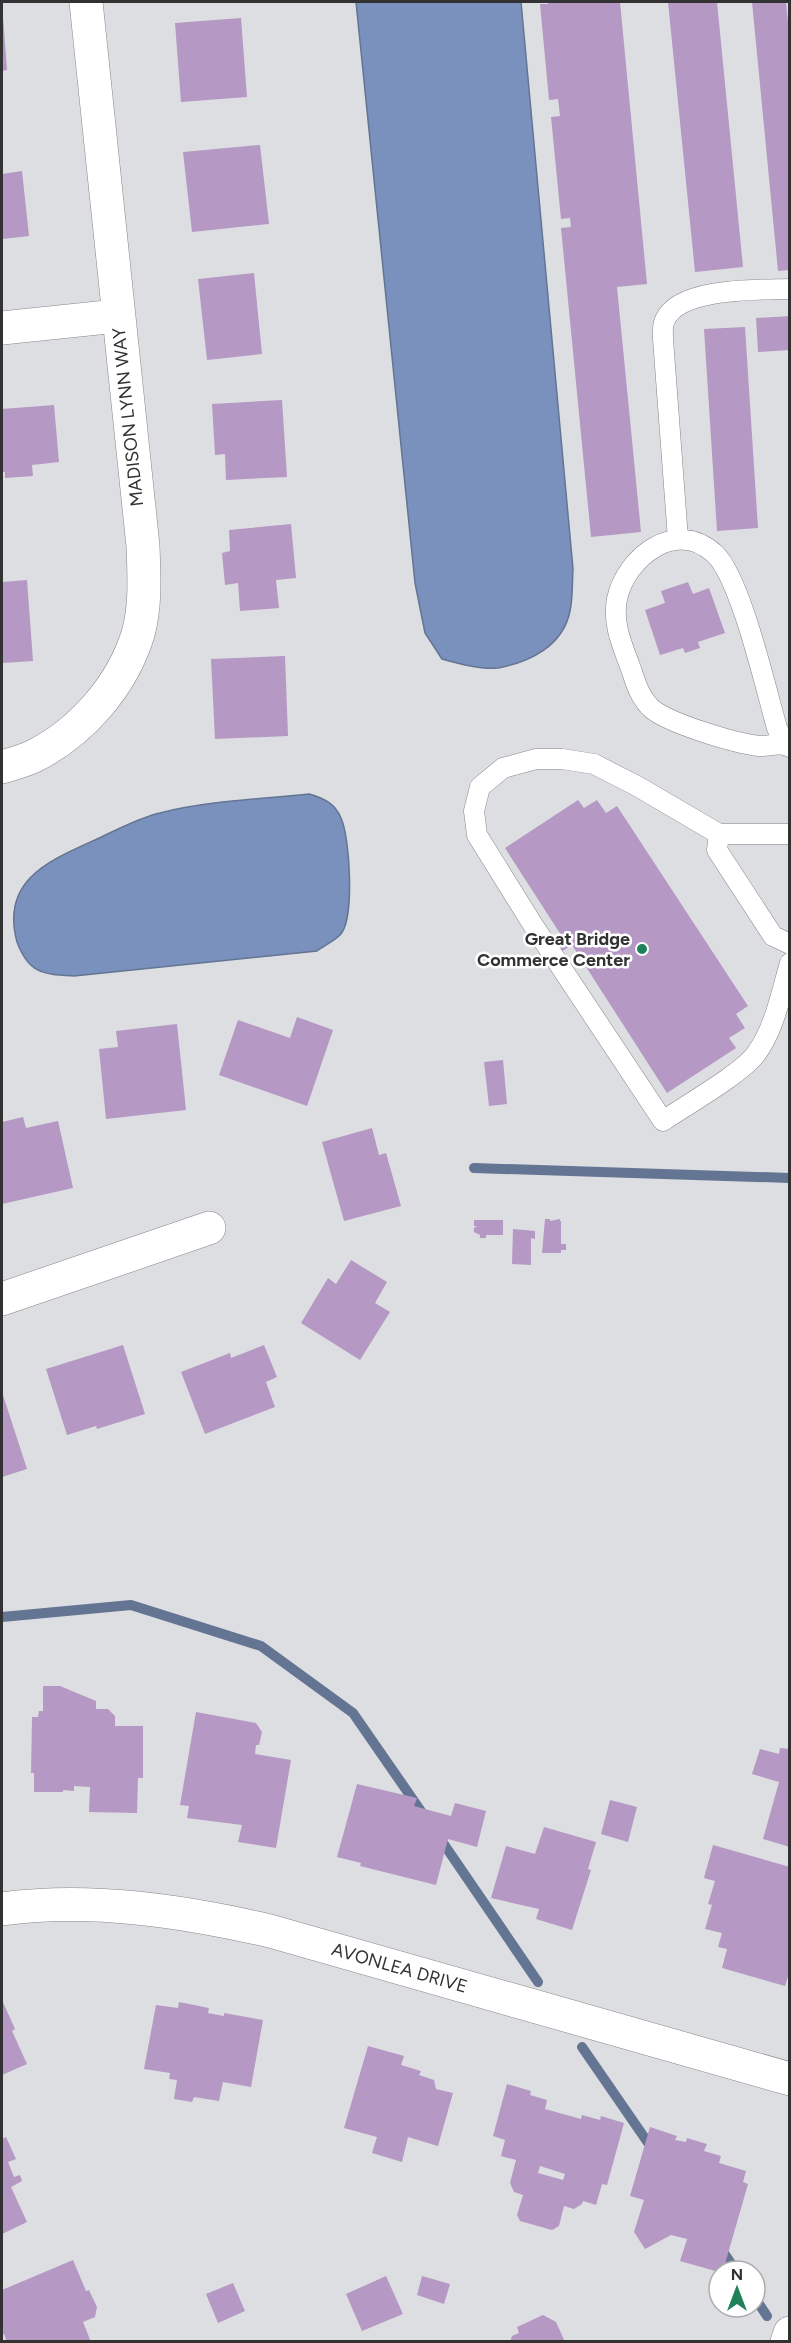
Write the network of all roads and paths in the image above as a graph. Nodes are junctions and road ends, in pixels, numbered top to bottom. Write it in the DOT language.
graph roads {
  1 [pos="86,2"];
  2 [pos="789,289"];
  3 [pos="117,316"];
  4 [pos="2,328"];
  5 [pos="678,539"];
  6 [pos="787,745"];
  7 [pos="2,767"];
  8 [pos="719,834"];
  9 [pos="789,834"];
  10 [pos="789,944"];
  11 [pos="789,963"];
  12 [pos="209,1228"];
  13 [pos="2,1299"];
  14 [pos="2,1909"];
  15 [pos="789,2079"];
  16 [pos="789,2333"];
  17 [pos="787,2342"];
  1 -- 3 [label="street, MADISON LYNN WAY"];
  2 -- 5 [label="lane"];
  3 -- 4 [label="street"];
  3 -- 7 [label="street, MADISON LYNN WAY"];
  5 -- 6 [label="lane"];
  5 -- 6 [label="lane"];
  8 -- 9 [label="lane"];
  8 -- 10 [label="lane"];
  8 -- 11 [label="lane"];
  12 -- 13 [label="street"];
  14 -- 15 [label="street, AVONLEA DRIVE"];
  16 -- 17 [label="street"];
}
